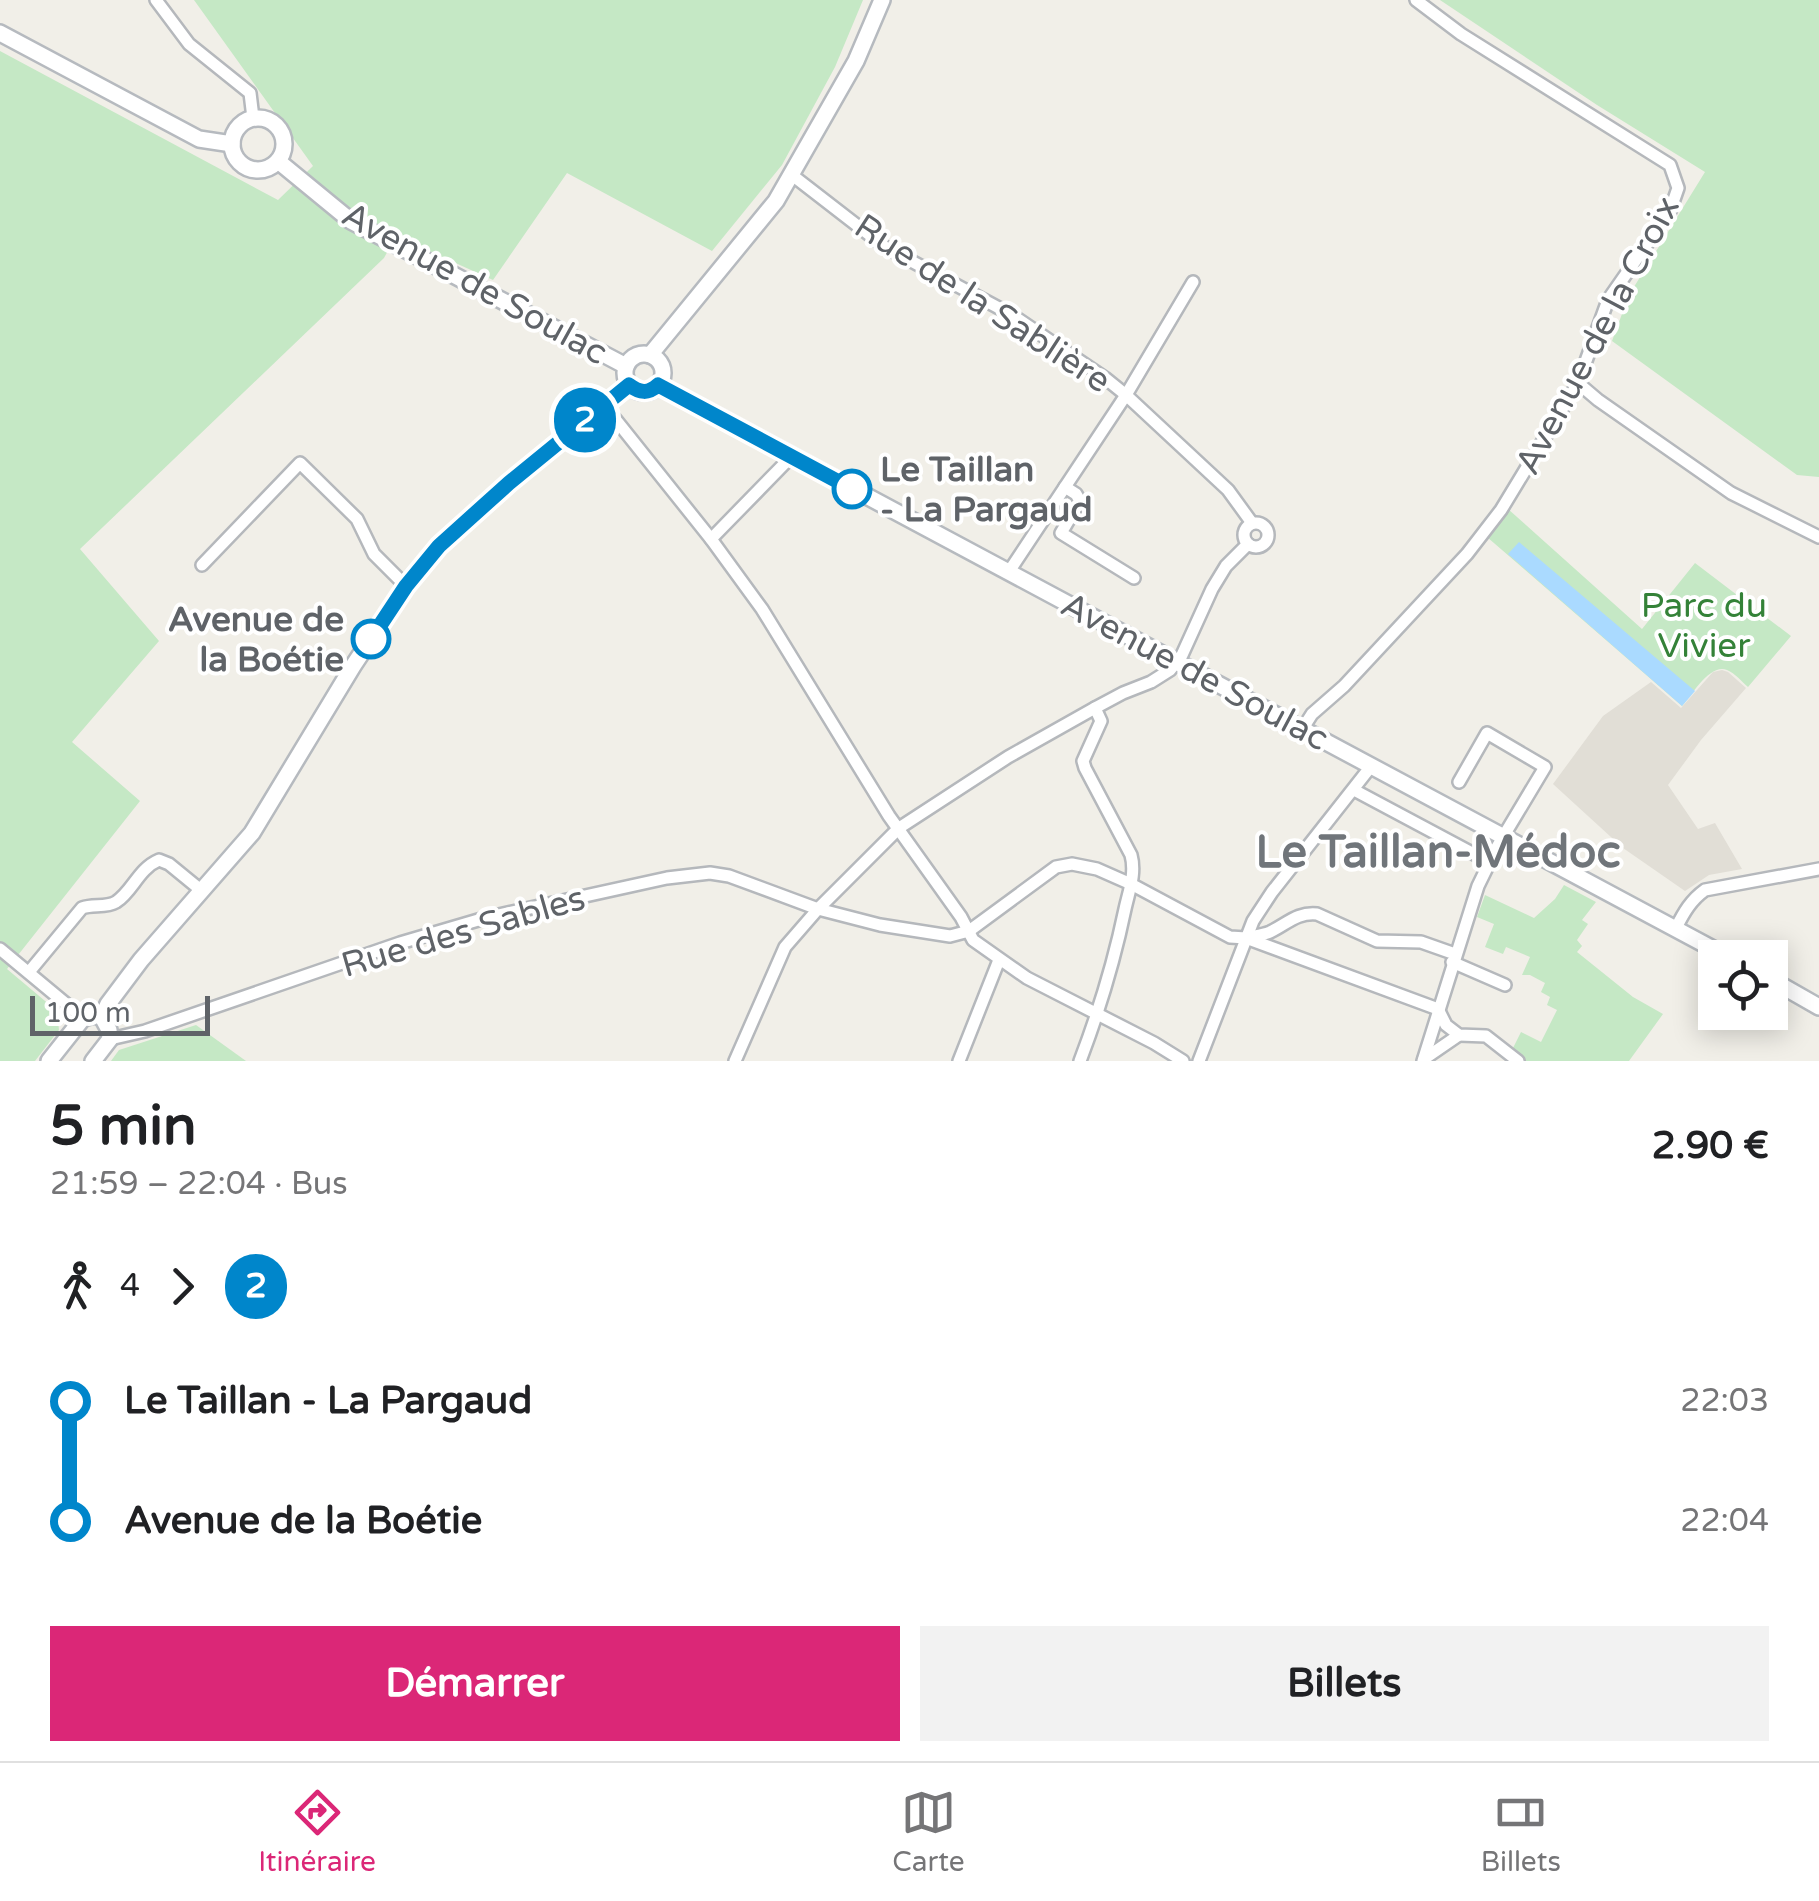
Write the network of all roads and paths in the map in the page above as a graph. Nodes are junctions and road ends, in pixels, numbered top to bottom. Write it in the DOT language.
graph roads {
  1 [pos="156,0"];
  2 [pos="882,0"];
  3 [pos="1416,0"];
  4 [pos="0,32"];
  5 [pos="253,118"];
  6 [pos="232,144"];
  7 [pos="278,162"];
  8 [pos="792,175"];
  9 [pos="1193,282"];
  10 [pos="650,356"];
  11 [pos="626,366"];
  12 [pos="1578,382"];
  13 [pos="629,385"];
  14 [pos="658,385"];
  15 [pos="1126,395"];
  16 [pos="604,405"];
  17 [pos="791,457"];
  18 [pos="1065,487"];
  19 [pos="1252,523"];
  20 [pos="1819,536"];
  21 [pos="711,539"];
  22 [pos="1248,544"];
  23 [pos="202,565"];
  24 [pos="1008,572"];
  25 [pos="1134,578"];
  26 [pos="406,586"];
  27 [pos="1177,662"];
  28 [pos="1096,708"];
  29 [pos="1303,728"];
  30 [pos="1372,765"];
  31 [pos="1459,782"];
  32 [pos="1354,790"];
  33 [pos="899,828"];
  34 [pos="1504,836"];
  35 [pos="1489,862"];
  36 [pos="1819,868"];
  37 [pos="1131,884"];
  38 [pos="202,892"];
  39 [pos="818,909"];
  40 [pos="1676,928"];
  41 [pos="970,930"];
  42 [pos="1246,938"];
  43 [pos="1698,940"];
  44 [pos="0,949"];
  45 [pos="1454,958"];
  46 [pos="999,960"];
  47 [pos="29,972"];
  48 [pos="1505,984"];
  49 [pos="1788,990"];
  50 [pos="1819,1006"];
  51 [pos="105,1010"];
  52 [pos="1438,1010"];
  53 [pos="1098,1014"];
  54 [pos="83,1018"];
  55 [pos="1459,1035"];
  56 [pos="110,1038"];
  57 [pos="1423,1060"];
  58 [pos="49,1061"];
  59 [pos="92,1061"];
  60 [pos="735,1061"];
  61 [pos="959,1061"];
  62 [pos="1080,1061"];
  63 [pos="1183,1061"];
  64 [pos="1199,1061"];
  65 [pos="1518,1061"];
  1 -- 5 [label="street"];
  2 -- 8 [label="main road"];
  3 -- 12 [label="street, Avenue de la Croix"];
  4 -- 6 [label="main road"];
  5 -- 6 [label="main road"];
  5 -- 7 [label="main road"];
  6 -- 7 [label="main road"];
  7 -- 11 [label="main road, Avenue de Soulac"];
  8 -- 10 [label="main road"];
  8 -- 15 [label="street, Rue de la Sablière"];
  9 -- 15 [label="street"];
  10 -- 11 [label="main road"];
  10 -- 14 [label="main road"];
  11 -- 13 [label="main road"];
  12 -- 20 [label="street"];
  12 -- 29 [label="street, Avenue de la Croix"];
  13 -- 14 [label="main road"];
  13 -- 16 [label="main road"];
  14 -- 17 [label="main road, Avenue de Soulac"];
  15 -- 18 [label="street"];
  15 -- 19 [label="street, Rue de la Sablière"];
  16 -- 21 [label="street"];
  16 -- 26 [label="main road"];
  17 -- 21 [label="street"];
  17 -- 24 [label="main road, Avenue de Soulac"];
  18 -- 24 [label="street"];
  18 -- 25 [label="street"];
  19 -- 22 [label="street"];
  19 -- 22 [label="street"];
  21 -- 33 [label="street"];
  22 -- 27 [label="street"];
  23 -- 26 [label="street"];
  24 -- 27 [label="main road, Avenue de Soulac"];
  26 -- 38 [label="main road"];
  27 -- 28 [label="street"];
  27 -- 29 [label="main road, Avenue de Soulac"];
  28 -- 33 [label="street"];
  28 -- 37 [label="street"];
  29 -- 30 [label="main road, Avenue de Soulac"];
  30 -- 32 [label="street"];
  30 -- 34 [label="main road, Avenue de Soulac"];
  31 -- 34 [label="street"];
  32 -- 35 [label="street"];
  32 -- 42 [label="street"];
  33 -- 39 [label="street"];
  33 -- 41 [label="street"];
  34 -- 35 [label="street"];
  34 -- 40 [label="main road, Avenue de Soulac"];
  35 -- 45 [label="street"];
  36 -- 40 [label="street"];
  37 -- 41 [label="street"];
  37 -- 42 [label="street"];
  37 -- 53 [label="street"];
  38 -- 47 [label="street"];
  38 -- 51 [label="main road"];
  39 -- 41 [label="street, Rue des Sables"];
  39 -- 56 [label="street, Rue des Sables"];
  39 -- 60 [label="street"];
  40 -- 43 [label="main road, Avenue de Soulac"];
  41 -- 46 [label="street"];
  42 -- 45 [label="street"];
  42 -- 52 [label="street"];
  42 -- 64 [label="street"];
  44 -- 47 [label="street"];
  45 -- 48 [label="street"];
  45 -- 52 [label="street"];
  46 -- 53 [label="street"];
  46 -- 61 [label="street"];
  47 -- 54 [label="street"];
  49 -- 50 [label="main road"];
  51 -- 54 [label="main road"];
  51 -- 56 [label="main road"];
  52 -- 55 [label="street"];
  52 -- 57 [label="street"];
  53 -- 62 [label="street"];
  53 -- 63 [label="street"];
  54 -- 58 [label="main road"];
  55 -- 57 [label="street"];
  55 -- 65 [label="street"];
  56 -- 59 [label="main road"];
}
